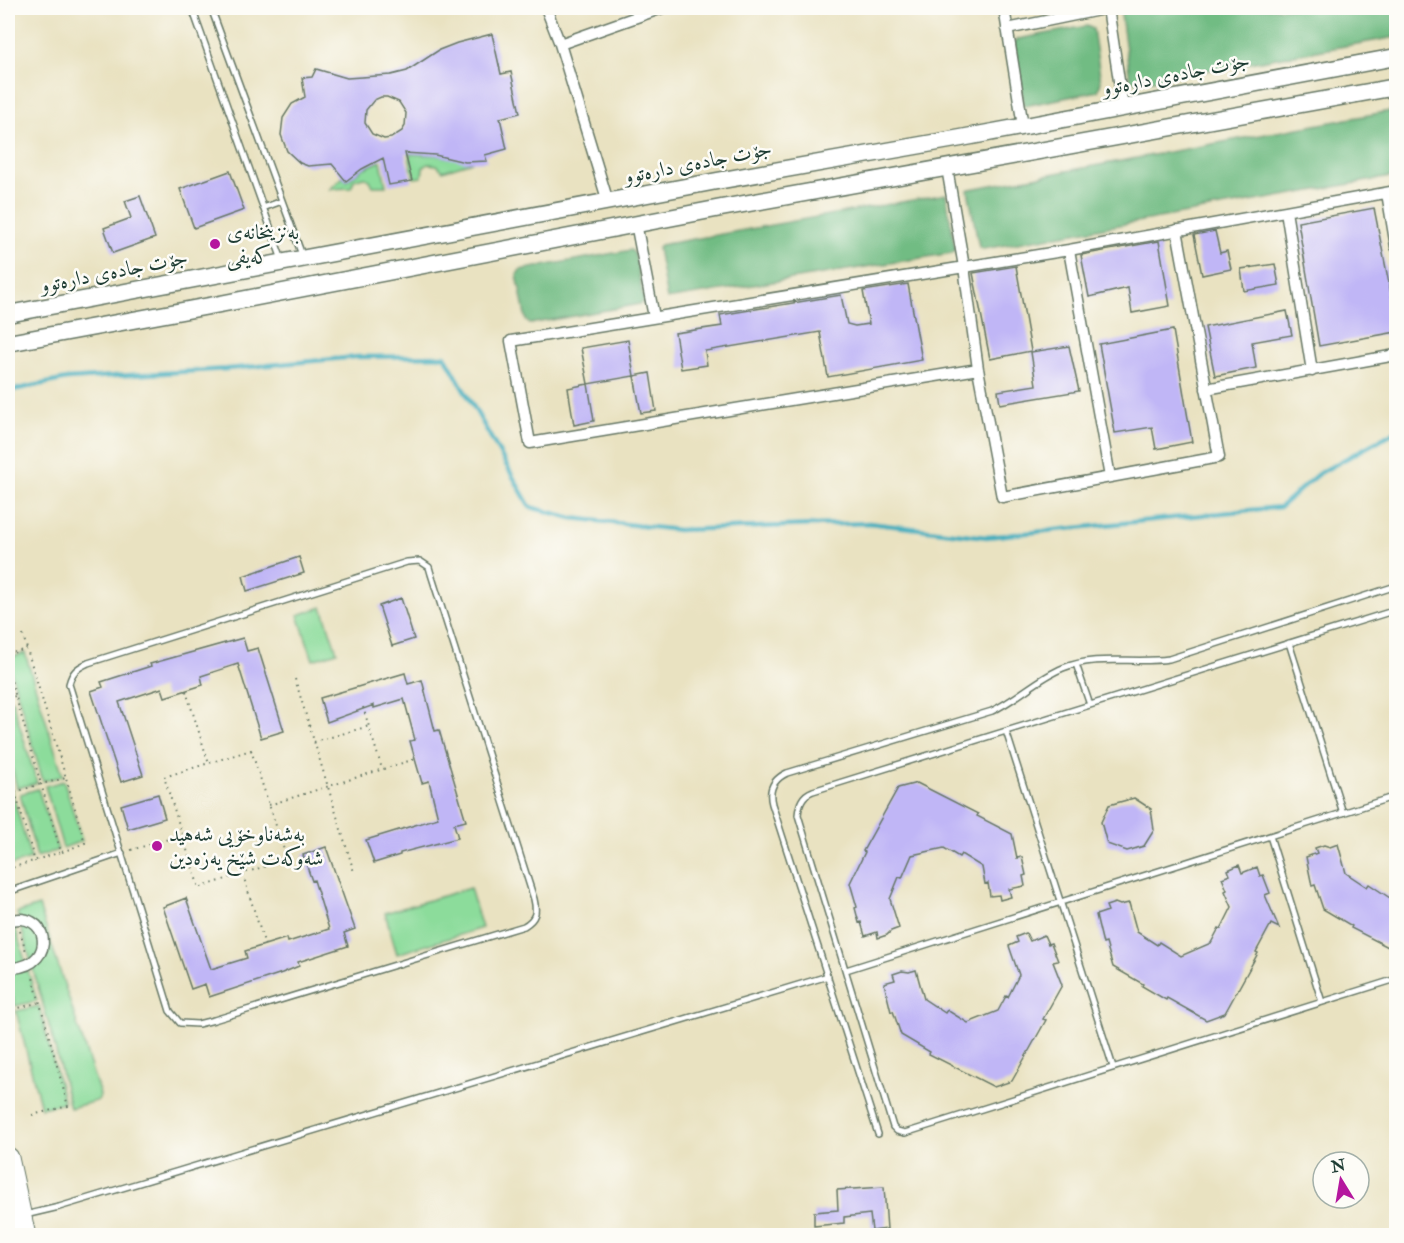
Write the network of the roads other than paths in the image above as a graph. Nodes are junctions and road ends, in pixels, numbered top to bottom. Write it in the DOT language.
graph roads {
  1 [pos="192,8"];
  2 [pos="211,8"];
  3 [pos="546,8"];
  4 [pos="662,8"];
  5 [pos="1004,8"];
  6 [pos="1109,8"];
  7 [pos="1007,29"];
  8 [pos="560,44"];
  9 [pos="1396,57"];
  10 [pos="1396,87"];
  11 [pos="1123,107"];
  12 [pos="1023,126"];
  13 [pos="812,164"];
  14 [pos="946,168"];
  15 [pos="818,191"];
  16 [pos="1392,192"];
  17 [pos="282,201"];
  18 [pos="608,202"];
  19 [pos="263,208"];
  20 [pos="1286,211"];
  21 [pos="636,224"];
  22 [pos="1177,230"];
  23 [pos="1396,247"];
  24 [pos="1069,250"];
  25 [pos="303,260"];
  26 [pos="283,263"];
  27 [pos="964,267"];
  28 [pos="8,314"];
  29 [pos="654,317"];
  30 [pos="8,343"];
  31 [pos="1396,355"];
  32 [pos="978,369"];
  33 [pos="1312,371"];
  34 [pos="1206,389"];
  35 [pos="1110,477"];
  36 [pos="1396,586"];
  37 [pos="1396,610"];
  38 [pos="1289,643"];
  39 [pos="1076,664"];
  40 [pos="1090,705"];
  41 [pos="1006,731"];
  42 [pos="1396,796"];
  43 [pos="1343,813"];
  44 [pos="1270,836"];
  45 [pos="122,853"];
  46 [pos="8,892"];
  47 [pos="1060,901"];
  48 [pos="8,921"];
  49 [pos="10,968"];
  50 [pos="846,970"];
  51 [pos="828,976"];
  52 [pos="1396,980"];
  53 [pos="1322,1002"];
  54 [pos="1113,1067"];
  55 [pos="878,1134"];
  56 [pos="8,1158"];
  57 [pos="22,1226"];
  1 -- 19 [label="lane"];
  2 -- 17 [label="lane"];
  3 -- 8 [label="street"];
  4 -- 8 [label="street"];
  5 -- 7 [label="street"];
  6 -- 7 [label="street"];
  6 -- 11 [label="street"];
  7 -- 12 [label="street"];
  8 -- 18 [label="street"];
  9 -- 11 [label="main road, جۆت جادەی دارەتوو"];
  10 -- 14 [label="main road"];
  11 -- 12 [label="main road, جۆت جادەی دارەتوو"];
  12 -- 13 [label="main road, جۆت جادەی دارەتوو"];
  13 -- 15 [label="main road"];
  13 -- 18 [label="main road, جۆت جادەی دارەتوو"];
  14 -- 15 [label="main road"];
  14 -- 27 [label="street"];
  15 -- 21 [label="main road"];
  16 -- 20 [label="street"];
  16 -- 23 [label="street"];
  17 -- 19 [label="lane"];
  17 -- 25 [label="lane"];
  18 -- 25 [label="main road, جۆت جادەی دارەتوو"];
  19 -- 26 [label="lane"];
  20 -- 22 [label="street"];
  20 -- 33 [label="street"];
  21 -- 29 [label="street"];
  21 -- 30 [label="main road"];
  22 -- 24 [label="street"];
  22 -- 34 [label="street"];
  24 -- 27 [label="street"];
  24 -- 35 [label="street"];
  25 -- 26 [label="main road, جۆت جادەی دارەتوو"];
  26 -- 28 [label="main road, جۆت جادەی دارەتوو"];
  27 -- 29 [label="street"];
  27 -- 32 [label="street"];
  29 -- 32 [label="street"];
  31 -- 33 [label="street"];
  32 -- 35 [label="street"];
  33 -- 34 [label="street"];
  34 -- 35 [label="street"];
  36 -- 39 [label="lane"];
  37 -- 38 [label="lane"];
  38 -- 40 [label="lane"];
  38 -- 43 [label="lane"];
  39 -- 40 [label="lane"];
  39 -- 51 [label="lane"];
  40 -- 41 [label="lane"];
  41 -- 47 [label="lane"];
  41 -- 50 [label="lane"];
  42 -- 43 [label="lane"];
  43 -- 44 [label="lane"];
  44 -- 47 [label="lane"];
  44 -- 53 [label="lane"];
  45 -- 45 [label="lane"];
  45 -- 46 [label="lane"];
  47 -- 50 [label="lane"];
  47 -- 54 [label="lane"];
  48 -- 49 [label="street, bridge"];
  50 -- 54 [label="lane"];
  51 -- 55 [label="lane"];
  51 -- 57 [label="lane"];
  52 -- 53 [label="lane"];
  53 -- 54 [label="lane"];
  56 -- 57 [label="highway"];
}
